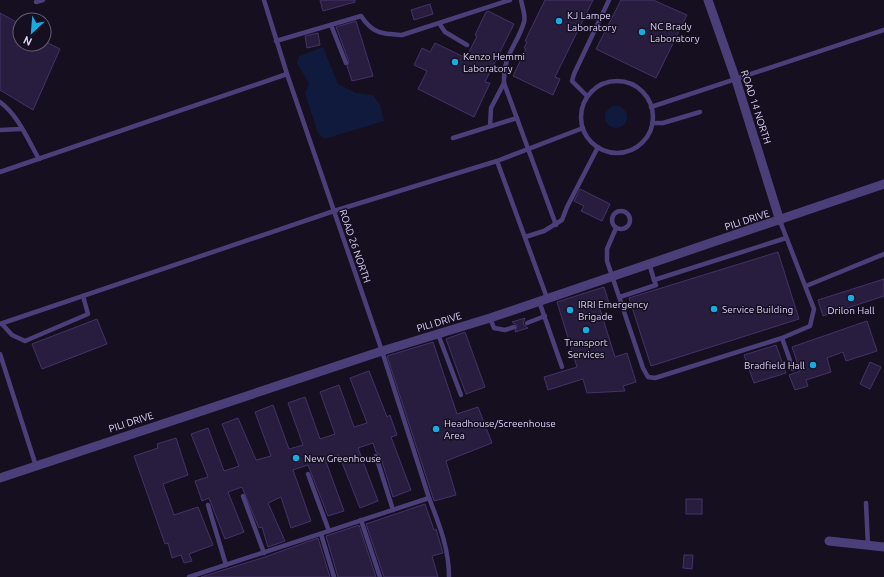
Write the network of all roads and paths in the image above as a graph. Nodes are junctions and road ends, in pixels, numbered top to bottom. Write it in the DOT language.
graph roads {
  1 [pos="43,0"];
  2 [pos="264,0"];
  3 [pos="510,0"];
  4 [pos="521,0"];
  5 [pos="608,0"];
  6 [pos="708,0"];
  7 [pos="36,2"];
  8 [pos="439,23"];
  9 [pos="331,25"];
  10 [pos="884,30"];
  11 [pos="276,41"];
  12 [pos="467,45"];
  13 [pos="346,63"];
  14 [pos="287,74"];
  15 [pos="736,80"];
  16 [pos="504,83"];
  17 [pos="587,96"];
  18 [pos="0,102"];
  19 [pos="651,107"];
  20 [pos="700,112"];
  21 [pos="517,118"];
  22 [pos="652,123"];
  23 [pos="490,126"];
  24 [pos="583,128"];
  25 [pos="21,129"];
  26 [pos="0,130"];
  27 [pos="453,138"];
  28 [pos="598,147"];
  29 [pos="528,149"];
  30 [pos="39,158"];
  31 [pos="497,160"];
  32 [pos="0,172"];
  33 [pos="884,184"];
  34 [pos="334,211"];
  35 [pos="780,221"];
  36 [pos="556,225"];
  37 [pos="616,228"];
  38 [pos="525,237"];
  39 [pos="786,238"];
  40 [pos="884,254"];
  41 [pos="649,263"];
  42 [pos="611,277"];
  43 [pos="654,280"];
  44 [pos="806,286"];
  45 [pos="83,296"];
  46 [pos="620,297"];
  47 [pos="543,300"];
  48 [pos="545,316"];
  49 [pos="490,318"];
  50 [pos="527,323"];
  51 [pos="1,324"];
  52 [pos="514,327"];
  53 [pos="438,334"];
  54 [pos="782,338"];
  55 [pos="382,351"];
  56 [pos="0,354"];
  57 [pos="562,367"];
  58 [pos="793,368"];
  59 [pos="461,395"];
  60 [pos="376,456"];
  61 [pos="36,466"];
  62 [pos="308,474"];
  63 [pos="0,478"];
  64 [pos="243,496"];
  65 [pos="429,498"];
  66 [pos="866,503"];
  67 [pos="208,505"];
  68 [pos="393,510"];
  69 [pos="361,520"];
  70 [pos="328,531"];
  71 [pos="321,534"];
  72 [pos="829,541"];
  73 [pos="868,546"];
  74 [pos="884,547"];
  75 [pos="264,552"];
  76 [pos="226,565"];
  77 [pos="189,577"];
  78 [pos="334,577"];
  79 [pos="380,577"];
  80 [pos="449,577"];
  1 -- 7 [label="lane"];
  2 -- 11 [label="lane, ROAD 26 NORTH"];
  3 -- 8 [label="lane"];
  4 -- 16 [label="lane"];
  5 -- 17 [label="lane"];
  6 -- 15 [label="street, ROAD 14 NORTH"];
  8 -- 9 [label="lane"];
  8 -- 12 [label="lane"];
  9 -- 11 [label="lane"];
  9 -- 13 [label="lane"];
  10 -- 15 [label="lane"];
  11 -- 14 [label="lane, ROAD 26 NORTH"];
  14 -- 30 [label="lane"];
  14 -- 34 [label="lane, ROAD 26 NORTH"];
  15 -- 19 [label="lane"];
  15 -- 35 [label="street, ROAD 14 NORTH"];
  16 -- 21 [label="lane"];
  16 -- 23 [label="lane"];
  17 -- 19 [label="lane"];
  17 -- 24 [label="lane"];
  18 -- 25 [label="lane"];
  19 -- 22 [label="lane"];
  20 -- 22 [label="lane"];
  21 -- 23 [label="lane"];
  21 -- 29 [label="lane"];
  22 -- 28 [label="lane"];
  23 -- 27 [label="lane"];
  24 -- 28 [label="lane"];
  24 -- 29 [label="lane"];
  25 -- 26 [label="lane"];
  25 -- 30 [label="lane"];
  28 -- 36 [label="lane"];
  29 -- 31 [label="lane"];
  29 -- 36 [label="lane"];
  30 -- 32 [label="lane"];
  31 -- 34 [label="lane"];
  31 -- 38 [label="lane"];
  33 -- 35 [label="street, PILI DRIVE"];
  34 -- 45 [label="lane"];
  34 -- 55 [label="lane, ROAD 26 NORTH"];
  35 -- 39 [label="lane"];
  35 -- 41 [label="street, PILI DRIVE"];
  36 -- 38 [label="lane"];
  37 -- 37 [label="lane"];
  37 -- 42 [label="lane"];
  38 -- 47 [label="lane"];
  39 -- 43 [label="lane"];
  39 -- 44 [label="lane"];
  40 -- 44 [label="lane"];
  41 -- 42 [label="street, PILI DRIVE"];
  41 -- 43 [label="lane"];
  42 -- 46 [label="lane"];
  42 -- 47 [label="street, PILI DRIVE"];
  43 -- 46 [label="lane"];
  44 -- 54 [label="lane"];
  45 -- 51 [label="lane"];
  45 -- 51 [label="lane"];
  46 -- 54 [label="lane"];
  47 -- 48 [label="lane"];
  47 -- 49 [label="street, PILI DRIVE"];
  48 -- 50 [label="lane"];
  48 -- 57 [label="lane"];
  49 -- 52 [label="lane"];
  49 -- 53 [label="street, PILI DRIVE"];
  53 -- 55 [label="street, PILI DRIVE"];
  53 -- 59 [label="lane"];
  54 -- 58 [label="lane"];
  55 -- 61 [label="street, PILI DRIVE"];
  55 -- 65 [label="lane, ROAD 26 NORTH"];
  56 -- 61 [label="lane"];
  60 -- 68 [label="lane"];
  61 -- 63 [label="street, PILI DRIVE"];
  62 -- 70 [label="lane"];
  64 -- 75 [label="lane"];
  65 -- 68 [label="lane"];
  65 -- 80 [label="lane, ROAD 26 NORTH"];
  66 -- 73 [label="lane"];
  67 -- 76 [label="lane"];
  68 -- 69 [label="lane"];
  69 -- 70 [label="lane"];
  69 -- 79 [label="lane"];
  70 -- 71 [label="lane"];
  71 -- 75 [label="lane"];
  71 -- 78 [label="lane"];
  72 -- 73 [label="street"];
  73 -- 74 [label="street"];
  75 -- 76 [label="lane"];
  76 -- 77 [label="lane"];
}
